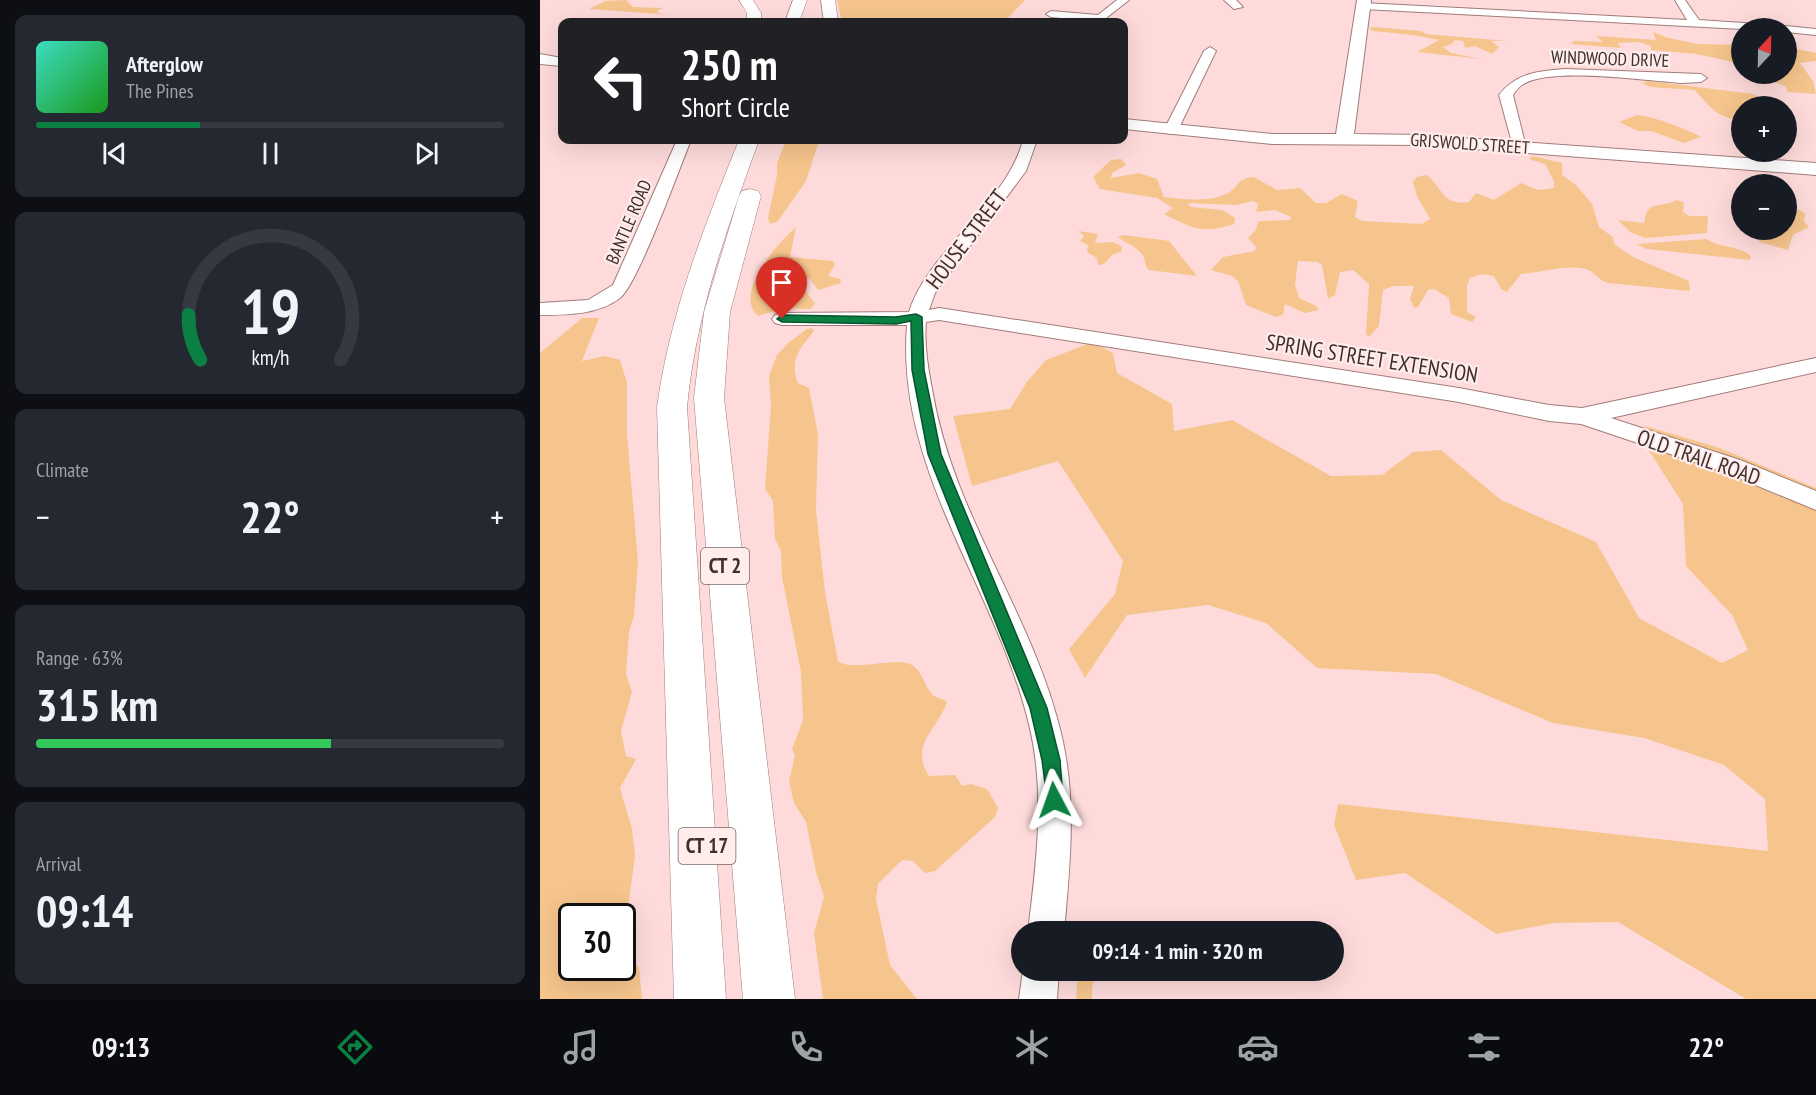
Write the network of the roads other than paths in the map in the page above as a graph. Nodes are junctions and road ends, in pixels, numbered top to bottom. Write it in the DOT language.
graph roads {
  1 [pos="746,0"];
  2 [pos="813,0"];
  3 [pos="828,0"];
  4 [pos="1124,0"];
  5 [pos="1680,0"];
  6 [pos="1363,3"];
  7 [pos="797,12"];
  8 [pos="1051,14"];
  9 [pos="754,18"];
  10 [pos="830,18"];
  11 [pos="1082,18"];
  12 [pos="1100,18"];
  13 [pos="1695,23"];
  14 [pos="1731,25"];
  15 [pos="1797,30"];
  16 [pos="1816,32"];
  17 [pos="1218,48"];
  18 [pos="540,59"];
  19 [pos="558,61"];
  20 [pos="1701,78"];
  21 [pos="1128,125"];
  22 [pos="1171,130"];
  23 [pos="1344,141"];
  24 [pos="682,144"];
  25 [pos="748,144"];
  26 [pos="768,144"];
  27 [pos="1028,144"];
  28 [pos="1519,147"];
  29 [pos="1816,169"];
  30 [pos="540,309"];
  31 [pos="916,317"];
  32 [pos="782,319"];
  33 [pos="1816,365"];
  34 [pos="1582,416"];
  35 [pos="1816,501"];
  36 [pos="685,694"];
  37 [pos="1047,921"];
  38 [pos="1040,981"];
  39 [pos="700,999"];
  40 [pos="716,999"];
  41 [pos="770,999"];
  42 [pos="1038,999"];
  1 -- 9 [label="highway"];
  2 -- 7 [label="highway"];
  3 -- 10 [label="highway"];
  4 -- 12 [label="street"];
  5 -- 13 [label="street"];
  6 -- 13 [label="street"];
  6 -- 23 [label="main road"];
  8 -- 11 [label="street"];
  13 -- 14 [label="street"];
  15 -- 16 [label="street"];
  17 -- 22 [label="street"];
  18 -- 19 [label="main road"];
  20 -- 28 [label="street, WINDWOOD DRIVE"];
  21 -- 22 [label="main road, GRISWOLD STREET"];
  22 -- 23 [label="main road, GRISWOLD STREET"];
  23 -- 28 [label="main road, GRISWOLD STREET"];
  24 -- 30 [label="street, BANTLE ROAD"];
  25 -- 36 [label="highway, CT 2"];
  26 -- 41 [label="highway, CT 2"];
  27 -- 31 [label="street, HOUSE STREET"];
  28 -- 29 [label="main road, GRISWOLD STREET"];
  31 -- 32 [label="street, SPRING STREET EXTENSION"];
  31 -- 34 [label="street, SPRING STREET EXTENSION"];
  31 -- 37 [label="street, HOUSE STREET"];
  33 -- 34 [label="street, SPRING STREET EXTENSION"];
  34 -- 35 [label="street, OLD TRAIL ROAD"];
  36 -- 39 [label="highway, CT 2"];
  36 -- 40 [label="highway, CT 17"];
  38 -- 42 [label="street"];
}
